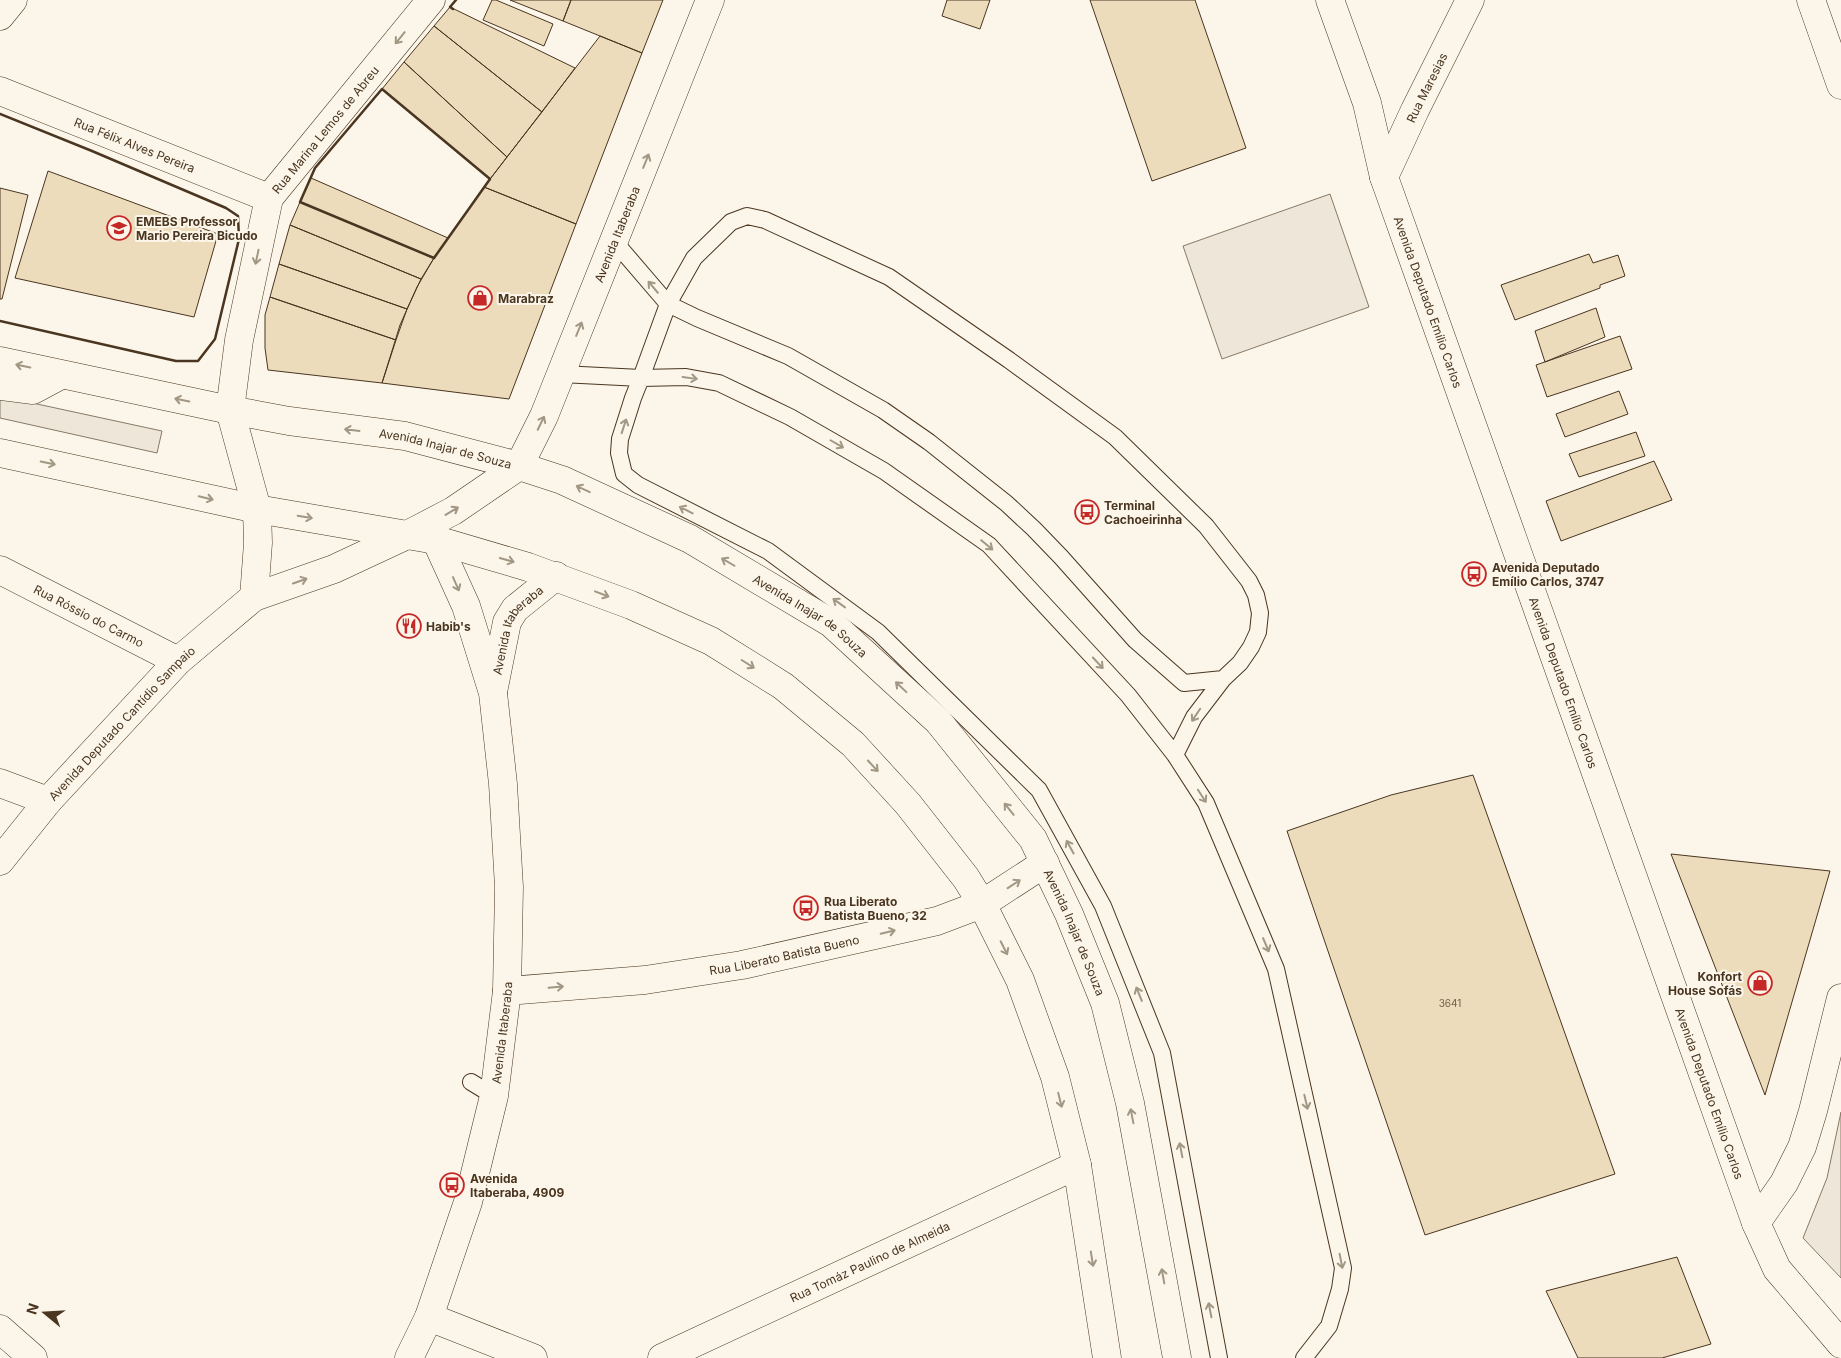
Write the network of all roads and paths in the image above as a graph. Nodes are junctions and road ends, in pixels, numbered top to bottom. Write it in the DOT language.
graph roads {
  1 [pos="13,0"];
  2 [pos="431,0"];
  3 [pos="710,0"];
  4 [pos="1330,0"];
  5 [pos="1470,0"];
  6 [pos="1811,0"];
  7 [pos="0,16"];
  8 [pos="1841,85"];
  9 [pos="0,91"];
  10 [pos="1384,177"];
  11 [pos="269,198"];
  12 [pos="614,241"];
  13 [pos="668,304"];
  14 [pos="0,362"];
  15 [pos="561,374"];
  16 [pos="61,375"];
  17 [pos="642,378"];
  18 [pos="0,386"];
  19 [pos="230,410"];
  20 [pos="0,453"];
  21 [pos="519,466"];
  22 [pos="257,509"];
  23 [pos="409,534"];
  24 [pos="436,540"];
  25 [pos="0,570"];
  26 [pos="556,576"];
  27 [pos="254,597"];
  28 [pos="178,661"];
  29 [pos="1223,679"];
  30 [pos="493,693"];
  31 [pos="1175,755"];
  32 [pos="0,783"];
  33 [pos="48,801"];
  34 [pos="0,861"];
  35 [pos="1045,864"];
  36 [pos="982,904"];
  37 [pos="508,991"];
  38 [pos="1841,998"];
  39 [pos="471,1082"];
  40 [pos="494,1096"];
  41 [pos="1077,1165"];
  42 [pos="1756,1223"];
  43 [pos="430,1317"];
  44 [pos="0,1330"];
  45 [pos="1841,1344"];
  46 [pos="33,1358"];
  47 [pos="409,1358"];
  48 [pos="532,1358"];
  49 [pos="662,1358"];
  50 [pos="1107,1358"];
  51 [pos="1178,1358"];
  52 [pos="1219,1358"];
  53 [pos="1304,1358"];
  1 -- 7 [label="main road"];
  2 -- 11 [label="main road, Rua Marina Lemos de Abreu, one-way"];
  12 -- 3 [label="main road, Avenida Itaberaba, one-way"];
  4 -- 10 [label="main road, Avenida Deputado Emílio Carlos"];
  5 -- 10 [label="main road, Rua Maresias"];
  6 -- 8 [label="main road"];
  9 -- 11 [label="main road, Rua Félix Alves Pereira"];
  10 -- 42 [label="main road, Avenida Deputado Emílio Carlos"];
  11 -- 19 [label="main road, Rua Marina Lemos de Abreu, one-way"];
  13 -- 12 [label="lane, one-way"];
  15 -- 12 [label="main road, Avenida Itaberaba, one-way"];
  13 -- 17 [label="lane"];
  13 -- 29 [label="lane"];
  13 -- 29 [label="lane"];
  16 -- 14 [label="main road, Avenida Inajar de Souza, one-way"];
  15 -- 17 [label="lane"];
  21 -- 15 [label="main road, Avenida Itaberaba, one-way"];
  16 -- 18 [label="main road"];
  19 -- 16 [label="main road, Avenida Inajar de Souza, one-way"];
  17 -- 31 [label="lane, one-way"];
  52 -- 17 [label="lane, one-way"];
  21 -- 19 [label="main road, Avenida Inajar de Souza, one-way"];
  19 -- 22 [label="main road, Rua Marina Lemos de Abreu"];
  20 -- 22 [label="main road, one-way"];
  23 -- 21 [label="main road, Avenida Deputado Cantídio Sampaio, one-way"];
  35 -- 21 [label="main road, Avenida Inajar de Souza, one-way"];
  22 -- 23 [label="main road, one-way"];
  22 -- 27 [label="main road"];
  23 -- 24 [label="main road"];
  27 -- 23 [label="main road, Avenida Deputado Cantídio Sampaio, one-way"];
  24 -- 26 [label="main road, one-way"];
  24 -- 30 [label="main road, Avenida Itaberaba, one-way"];
  25 -- 28 [label="main road, Rua Róssio do Carmo"];
  26 -- 30 [label="main road, Avenida Itaberaba"];
  26 -- 36 [label="main road, one-way"];
  27 -- 28 [label="main road, Avenida Deputado Cantídio Sampaio"];
  28 -- 33 [label="main road, Avenida Deputado Cantídio Sampaio"];
  29 -- 31 [label="lane, one-way"];
  30 -- 37 [label="main road, Avenida Itaberaba"];
  31 -- 53 [label="lane, one-way"];
  32 -- 33 [label="main road"];
  33 -- 34 [label="main road, Avenida Deputado Cantídio Sampaio"];
  36 -- 35 [label="main road, Rua Liberato Batista Bueno, one-way"];
  51 -- 35 [label="main road, Avenida Inajar de Souza, one-way"];
  37 -- 36 [label="main road, Rua Liberato Batista Bueno, one-way"];
  36 -- 41 [label="main road, one-way"];
  37 -- 40 [label="main road, Avenida Itaberaba"];
  38 -- 42 [label="main road"];
  39 -- 40 [label="lane"];
  40 -- 43 [label="main road, Avenida Itaberaba"];
  41 -- 49 [label="main road, Rua Tomáz Paulino de Almeida"];
  41 -- 50 [label="main road, one-way"];
  42 -- 45 [label="main road, Avenida Deputado Emílio Carlos"];
  43 -- 47 [label="main road, Avenida Itaberaba"];
  43 -- 48 [label="main road"];
  44 -- 46 [label="main road"];
}
